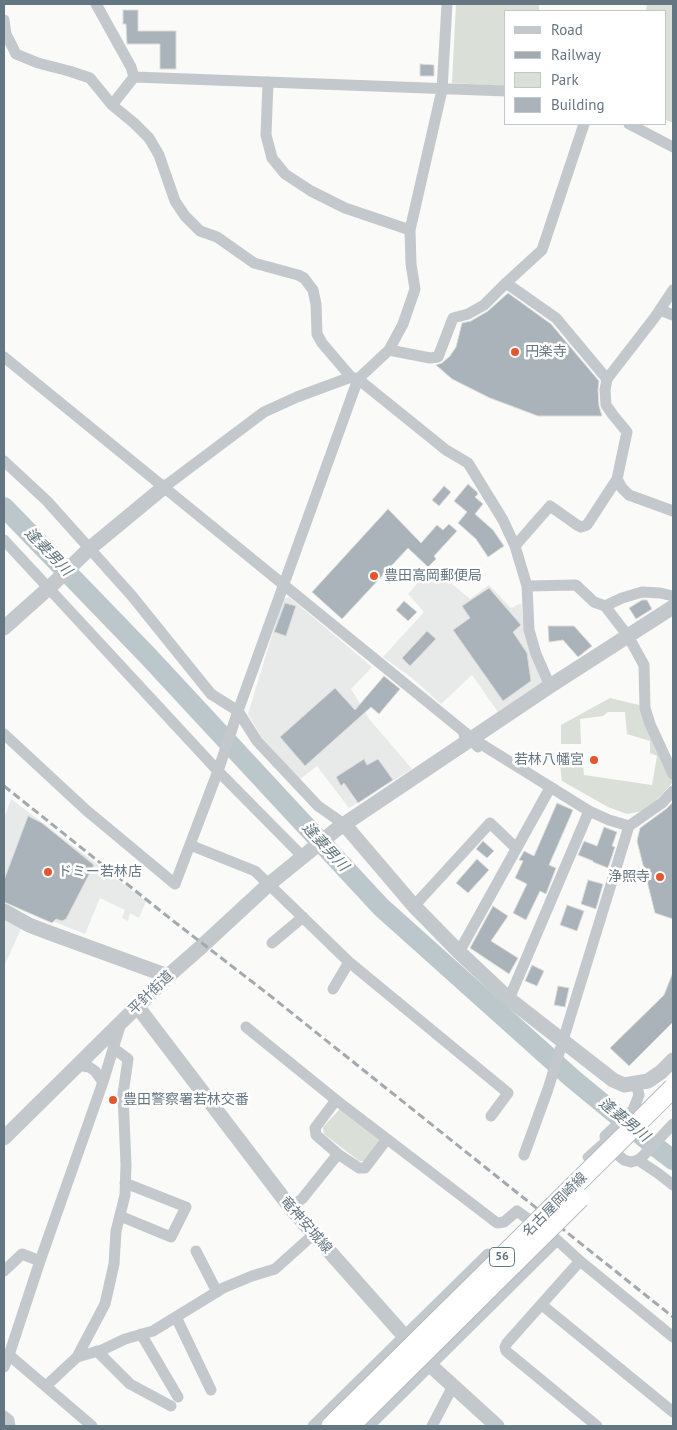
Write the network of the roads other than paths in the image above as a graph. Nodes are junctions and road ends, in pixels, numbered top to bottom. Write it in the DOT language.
graph roads {
  1 [pos="96,4"];
  2 [pos="447,4"];
  3 [pos="4,20"];
  4 [pos="134,77"];
  5 [pos="268,82"];
  6 [pos="442,90"];
  7 [pos="504,91"];
  8 [pos="112,106"];
  9 [pos="584,125"];
  10 [pos="631,125"];
  11 [pos="673,147"];
  12 [pos="410,230"];
  13 [pos="506,283"];
  14 [pos="673,290"];
  15 [pos="660,310"];
  16 [pos="673,315"];
  17 [pos="389,350"];
  18 [pos="4,357"];
  19 [pos="355,378"];
  20 [pos="607,379"];
  21 [pos="4,461"];
  22 [pos="617,479"];
  23 [pos="164,487"];
  24 [pos="673,511"];
  25 [pos="4,540"];
  26 [pos="515,546"];
  27 [pos="87,551"];
  28 [pos="284,585"];
  29 [pos="527,586"];
  30 [pos="50,588"];
  31 [pos="673,596"];
  32 [pos="605,606"];
  33 [pos="673,607"];
  34 [pos="4,628"];
  35 [pos="628,636"];
  36 [pos="550,686"];
  37 [pos="238,713"];
  38 [pos="4,734"];
  39 [pos="471,740"];
  40 [pos="219,768"];
  41 [pos="673,774"];
  42 [pos="550,788"];
  43 [pos="673,792"];
  44 [pos="588,811"];
  45 [pos="340,826"];
  46 [pos="629,826"];
  47 [pos="190,845"];
  48 [pos="516,848"];
  49 [pos="304,856"];
  50 [pos="268,885"];
  51 [pos="414,906"];
  52 [pos="4,911"];
  53 [pos="303,916"];
  54 [pos="272,943"];
  55 [pos="459,952"];
  56 [pos="349,962"];
  57 [pos="168,976"];
  58 [pos="333,989"];
  59 [pos="509,999"];
  60 [pos="137,1006"];
  61 [pos="122,1021"];
  62 [pos="246,1027"];
  63 [pos="562,1042"];
  64 [pos="113,1048"];
  65 [pos="673,1060"];
  66 [pos="78,1065"];
  67 [pos="103,1082"];
  68 [pos="636,1084"];
  69 [pos="673,1088"];
  70 [pos="336,1100"];
  71 [pos="673,1105"];
  72 [pos="491,1116"];
  73 [pos="670,1128"];
  74 [pos="4,1138"];
  75 [pos="605,1138"];
  76 [pos="387,1139"];
  77 [pos="338,1154"];
  78 [pos="524,1155"];
  79 [pos="587,1157"];
  80 [pos="640,1158"];
  81 [pos="125,1183"];
  82 [pos="673,1185"];
  83 [pos="290,1208"];
  84 [pos="120,1216"];
  85 [pos="314,1234"];
  86 [pos="557,1240"];
  87 [pos="196,1251"];
  88 [pos="488,1254"];
  89 [pos="40,1261"];
  90 [pos="580,1261"];
  91 [pos="4,1271"];
  92 [pos="216,1292"];
  93 [pos="542,1305"];
  94 [pos="176,1317"];
  95 [pos="141,1334"];
  96 [pos="404,1337"];
  97 [pos="673,1337"];
  98 [pos="97,1351"];
  99 [pos="9,1355"];
  100 [pos="77,1357"];
  101 [pos="430,1365"];
  102 [pos="4,1367"];
  103 [pos="46,1386"];
  104 [pos="453,1386"];
  105 [pos="211,1390"];
  106 [pos="673,1412"];
  107 [pos="4,1416"];
  108 [pos="10,1426"];
  109 [pos="92,1426"];
  110 [pos="313,1426"];
  111 [pos="331,1426"];
  112 [pos="350,1426"];
  113 [pos="369,1426"];
  114 [pos="432,1426"];
  115 [pos="497,1426"];
  116 [pos="597,1426"];
  1 -- 4 [label="street"];
  2 -- 6 [label="street"];
  3 -- 8 [label="street"];
  4 -- 5 [label="street"];
  4 -- 8 [label="street"];
  5 -- 6 [label="street"];
  5 -- 12 [label="street"];
  6 -- 7 [label="street"];
  6 -- 12 [label="street"];
  8 -- 19 [label="street"];
  9 -- 13 [label="street"];
  10 -- 11 [label="street"];
  12 -- 17 [label="street"];
  13 -- 17 [label="street"];
  13 -- 20 [label="street"];
  14 -- 15 [label="street"];
  15 -- 16 [label="street"];
  15 -- 20 [label="street"];
  17 -- 19 [label="street"];
  18 -- 23 [label="street"];
  19 -- 23 [label="street"];
  19 -- 26 [label="street"];
  19 -- 28 [label="street"];
  20 -- 22 [label="street"];
  21 -- 27 [label="street"];
  22 -- 24 [label="street"];
  22 -- 26 [label="street"];
  23 -- 27 [label="street"];
  23 -- 28 [label="street"];
  25 -- 30 [label="street"];
  26 -- 29 [label="street"];
  27 -- 30 [label="street"];
  27 -- 37 [label="street"];
  28 -- 37 [label="street"];
  28 -- 39 [label="street"];
  29 -- 32 [label="street"];
  29 -- 36 [label="street"];
  30 -- 34 [label="street"];
  30 -- 40 [label="street"];
  31 -- 32 [label="street"];
  32 -- 35 [label="street"];
  33 -- 35 [label="street, 平針街道"];
  35 -- 36 [label="street, 平針街道"];
  35 -- 41 [label="street"];
  36 -- 39 [label="street, 平針街道"];
  37 -- 40 [label="street"];
  37 -- 45 [label="street"];
  38 -- 47 [label="street"];
  39 -- 42 [label="street"];
  39 -- 45 [label="street, 平針街道"];
  40 -- 47 [label="street"];
  40 -- 49 [label="street"];
  42 -- 44 [label="street"];
  42 -- 48 [label="street"];
  43 -- 46 [label="street"];
  44 -- 46 [label="street"];
  44 -- 59 [label="street"];
  45 -- 49 [label="street, 平針街道"];
  45 -- 51 [label="street"];
  46 -- 63 [label="street"];
  47 -- 50 [label="street"];
  48 -- 51 [label="street"];
  48 -- 55 [label="street"];
  49 -- 50 [label="street, 平針街道"];
  50 -- 53 [label="street"];
  50 -- 57 [label="street, 平針街道"];
  51 -- 55 [label="street"];
  52 -- 57 [label="street"];
  53 -- 54 [label="street"];
  53 -- 56 [label="street"];
  55 -- 59 [label="street"];
  56 -- 58 [label="street"];
  56 -- 72 [label="street"];
  57 -- 60 [label="street, 平針街道"];
  59 -- 63 [label="street"];
  60 -- 61 [label="street, 平針街道"];
  60 -- 83 [label="street, 竜神安城線"];
  61 -- 64 [label="street"];
  61 -- 66 [label="street, 平針街道"];
  62 -- 70 [label="street"];
  63 -- 68 [label="street"];
  63 -- 78 [label="street"];
  64 -- 67 [label="street"];
  64 -- 81 [label="street"];
  65 -- 68 [label="street"];
  66 -- 67 [label="street"];
  66 -- 74 [label="street, 平針街道"];
  67 -- 89 [label="street"];
  68 -- 75 [label="street"];
  69 -- 111 [label="main road, 名古屋岡崎線 / 56, bridge"];
  70 -- 76 [label="street"];
  70 -- 77 [label="street"];
  71 -- 112 [label="main road, 名古屋岡崎線 / 56, bridge"];
  73 -- 80 [label="street"];
  75 -- 79 [label="street"];
  75 -- 80 [label="street"];
  76 -- 77 [label="street"];
  76 -- 86 [label="street"];
  77 -- 83 [label="street"];
  80 -- 82 [label="street"];
  81 -- 84 [label="street"];
  81 -- 84 [label="street"];
  83 -- 85 [label="street, 竜神安城線"];
  84 -- 100 [label="street"];
  85 -- 92 [label="street"];
  85 -- 96 [label="street, 竜神安城線"];
  86 -- 90 [label="street"];
  86 -- 101 [label="street"];
  87 -- 92 [label="street"];
  88 -- 96 [label="street"];
  89 -- 91 [label="street"];
  89 -- 99 [label="street"];
  90 -- 93 [label="street"];
  90 -- 97 [label="street"];
  92 -- 94 [label="street"];
  93 -- 106 [label="street"];
  93 -- 116 [label="street"];
  94 -- 95 [label="street"];
  94 -- 105 [label="street"];
  95 -- 98 [label="street"];
  95 -- 98 [label="street"];
  96 -- 101 [label="street, 竜神安城線"];
  96 -- 110 [label="street"];
  98 -- 100 [label="street"];
  99 -- 102 [label="street"];
  99 -- 103 [label="street"];
  100 -- 103 [label="street"];
  101 -- 104 [label="street, 竜神安城線"];
  101 -- 113 [label="street"];
  103 -- 109 [label="street"];
  104 -- 114 [label="street"];
  104 -- 115 [label="street, 竜神安城線"];
  107 -- 108 [label="street"];
}
